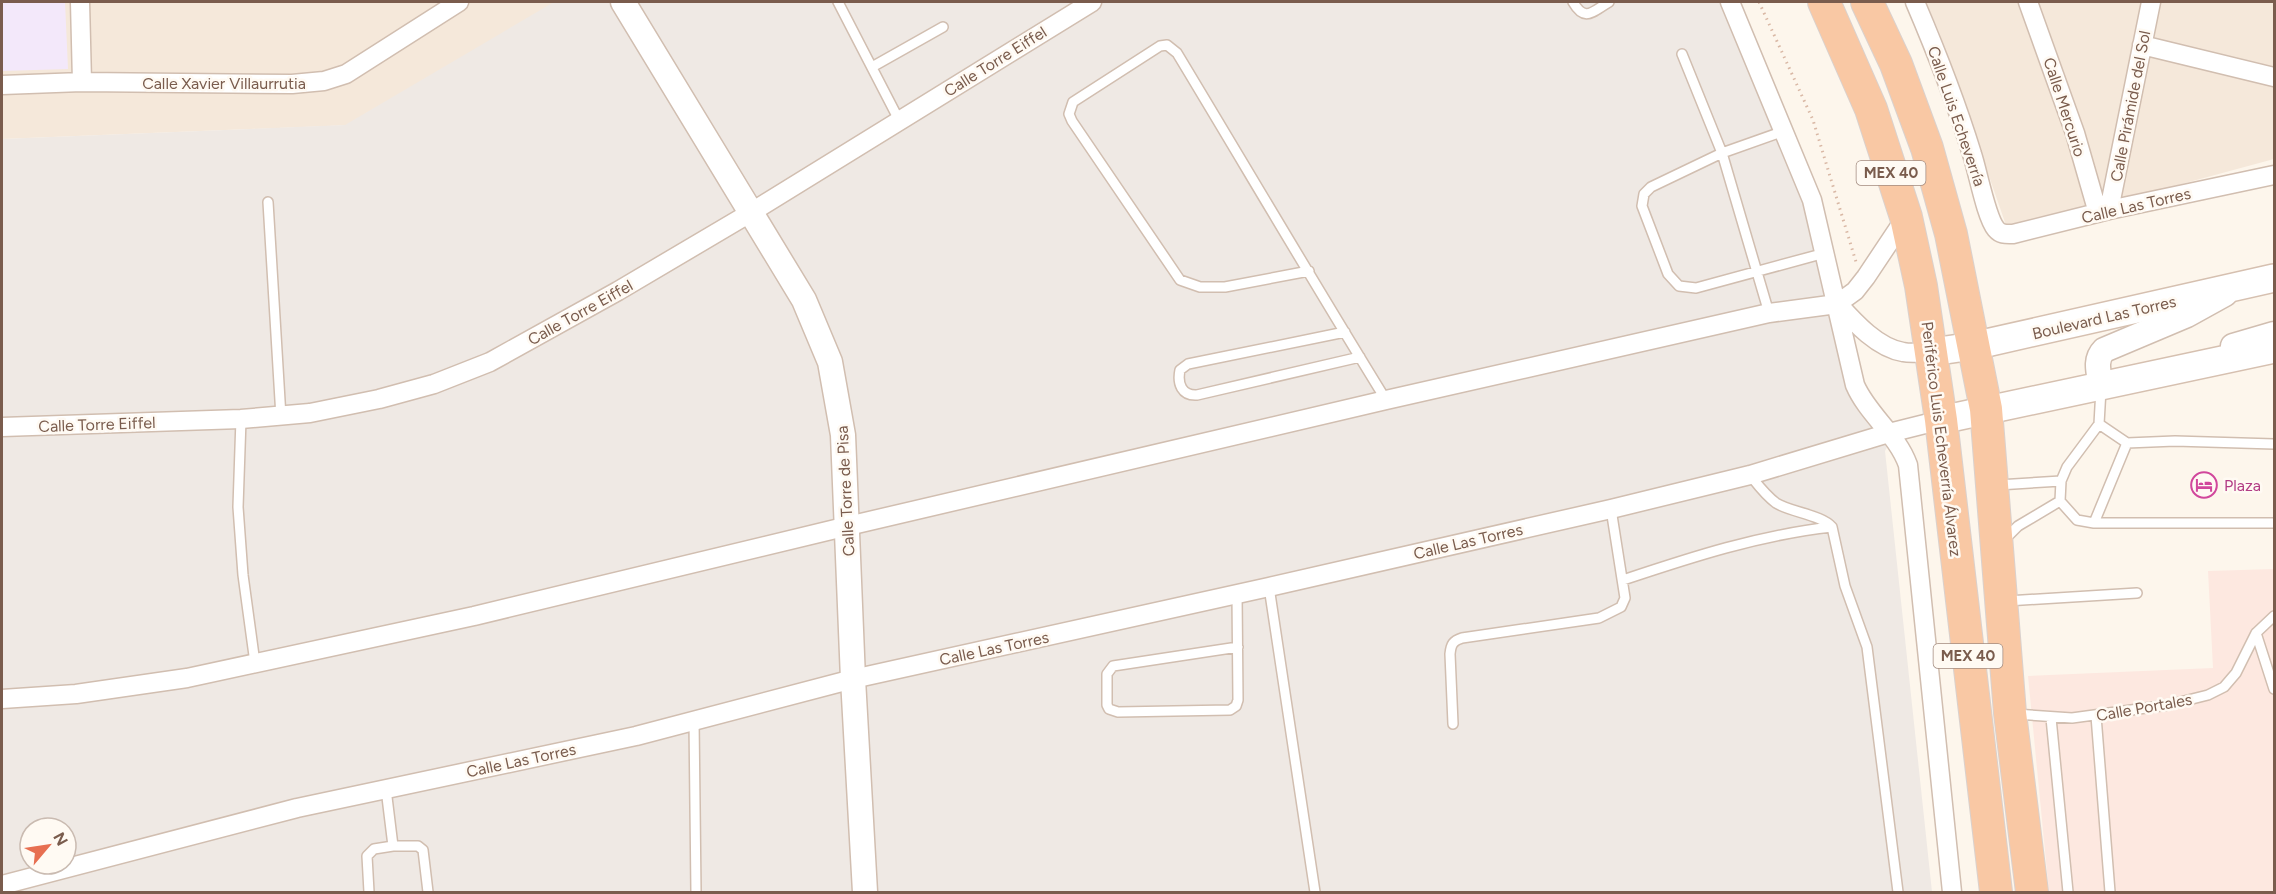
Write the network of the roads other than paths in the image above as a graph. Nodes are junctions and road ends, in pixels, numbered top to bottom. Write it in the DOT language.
graph roads {
  1 [pos="80,2"];
  2 [pos="459,2"];
  3 [pos="623,2"];
  4 [pos="838,2"];
  5 [pos="1092,2"];
  6 [pos="1573,2"];
  7 [pos="1610,2"];
  8 [pos="1730,2"];
  9 [pos="1824,2"];
  10 [pos="1867,2"];
  11 [pos="1915,2"];
  12 [pos="2028,2"];
  13 [pos="2151,2"];
  14 [pos="943,27"];
  15 [pos="2142,45"];
  16 [pos="1682,54"];
  17 [pos="872,67"];
  18 [pos="2274,77"];
  19 [pos="82,82"];
  20 [pos="2,85"];
  21 [pos="899,120"];
  22 [pos="1784,131"];
  23 [pos="1722,153"];
  24 [pos="2274,175"];
  25 [pos="268,202"];
  26 [pos="2104,212"];
  27 [pos="750,213"];
  28 [pos="1906,217"];
  29 [pos="1998,232"];
  30 [pos="1825,253"];
  31 [pos="1309,271"];
  32 [pos="1757,273"];
  33 [pos="2274,278"];
  34 [pos="2238,287"];
  35 [pos="1838,304"];
  36 [pos="1769,313"];
  37 [pos="1345,332"];
  38 [pos="2274,334"];
  39 [pos="1980,348"];
  40 [pos="2274,349"];
  41 [pos="1932,352"];
  42 [pos="1360,357"];
  43 [pos="2196,364"];
  44 [pos="2101,386"];
  45 [pos="1386,400"];
  46 [pos="2035,400"];
  47 [pos="1986,409"];
  48 [pos="281,417"];
  49 [pos="241,419"];
  50 [pos="1941,420"];
  51 [pos="2098,424"];
  52 [pos="2,426"];
  53 [pos="1889,433"];
  54 [pos="2127,443"];
  55 [pos="2274,444"];
  56 [pos="1750,475"];
  57 [pos="1992,477"];
  58 [pos="2061,481"];
  59 [pos="2060,501"];
  60 [pos="1611,509"];
  61 [pos="2094,523"];
  62 [pos="2274,523"];
  63 [pos="848,526"];
  64 [pos="1832,527"];
  65 [pos="1997,547"];
  66 [pos="1623,580"];
  67 [pos="1269,587"];
  68 [pos="2137,593"];
  69 [pos="1237,594"];
  70 [pos="2002,602"];
  71 [pos="2274,616"];
  72 [pos="2256,633"];
  73 [pos="1238,647"];
  74 [pos="255,663"];
  75 [pos="853,679"];
  76 [pos="2274,688"];
  77 [pos="2,699"];
  78 [pos="2010,713"];
  79 [pos="2096,716"];
  80 [pos="2051,718"];
  81 [pos="694,720"];
  82 [pos="1452,724"];
  83 [pos="386,789"];
  84 [pos="393,846"];
  85 [pos="2,885"];
  86 [pos="369,892"];
  87 [pos="428,892"];
  88 [pos="696,892"];
  89 [pos="865,892"];
  90 [pos="1315,892"];
  91 [pos="1898,892"];
  92 [pos="1952,892"];
  93 [pos="1996,892"];
  94 [pos="2032,892"];
  95 [pos="2068,892"];
  96 [pos="2110,892"];
  1 -- 19 [label="street"];
  2 -- 19 [label="street, Calle Xavier Villaurrutia"];
  3 -- 27 [label="street, Calle Torre de Pisa"];
  4 -- 17 [label="lane"];
  5 -- 21 [label="street, Calle Torre Eiffel"];
  6 -- 7 [label="lane"];
  8 -- 22 [label="street"];
  9 -- 28 [label="highway, Periférico Luis Echeverría Álvarez / MEX 40"];
  10 -- 39 [label="highway, MEX 40"];
  11 -- 29 [label="street, Calle Luis Echeverría"];
  12 -- 26 [label="street, Calle Mercurio"];
  13 -- 15 [label="street, Calle Pirámide del Sol"];
  14 -- 17 [label="lane"];
  15 -- 18 [label="street"];
  15 -- 26 [label="street, Calle Pirámide del Sol"];
  16 -- 23 [label="lane"];
  17 -- 21 [label="lane"];
  19 -- 20 [label="street, Calle Xavier Villaurrutia"];
  21 -- 27 [label="street, Calle Torre Eiffel"];
  22 -- 23 [label="lane"];
  22 -- 30 [label="street"];
  23 -- 32 [label="lane"];
  23 -- 32 [label="lane"];
  24 -- 26 [label="street, Calle Las Torres"];
  25 -- 48 [label="lane"];
  26 -- 29 [label="street, Calle Las Torres"];
  27 -- 48 [label="street, Calle Torre Eiffel"];
  27 -- 63 [label="street, Calle Torre de Pisa"];
  28 -- 35 [label="street"];
  28 -- 41 [label="highway, Periférico Luis Echeverría Álvarez / MEX 40"];
  30 -- 32 [label="lane"];
  30 -- 35 [label="street"];
  31 -- 31 [label="lane"];
  31 -- 37 [label="lane"];
  32 -- 36 [label="lane"];
  33 -- 34 [label="main road, Boulevard Las Torres"];
  34 -- 39 [label="main road, Boulevard Las Torres"];
  34 -- 44 [label="street"];
  35 -- 36 [label="street"];
  35 -- 41 [label="street"];
  35 -- 53 [label="street"];
  36 -- 45 [label="street"];
  37 -- 42 [label="lane"];
  37 -- 42 [label="lane"];
  38 -- 43 [label="street"];
  39 -- 41 [label="main road, Boulevard Las Torres"];
  39 -- 47 [label="highway, MEX 40"];
  39 -- 50 [label="highway"];
  40 -- 43 [label="main road"];
  41 -- 50 [label="highway, Periférico Luis Echeverría Álvarez / MEX 40"];
  42 -- 45 [label="lane"];
  43 -- 44 [label="main road"];
  44 -- 46 [label="main road"];
  44 -- 51 [label="lane"];
  45 -- 63 [label="street"];
  46 -- 47 [label="main road"];
  46 -- 57 [label="main road"];
  47 -- 50 [label="main road, Calle Las Torres"];
  47 -- 57 [label="highway, MEX 40"];
  48 -- 49 [label="street, Calle Torre Eiffel"];
  49 -- 52 [label="street, Calle Torre Eiffel"];
  49 -- 74 [label="lane"];
  50 -- 53 [label="street, Calle Las Torres"];
  50 -- 93 [label="highway, Periférico Luis Echeverría Álvarez / MEX 40"];
  51 -- 54 [label="lane"];
  51 -- 58 [label="lane"];
  53 -- 56 [label="street, Calle Las Torres"];
  53 -- 92 [label="street"];
  54 -- 55 [label="lane"];
  54 -- 61 [label="lane"];
  56 -- 60 [label="street, Calle Las Torres"];
  56 -- 64 [label="lane"];
  57 -- 58 [label="lane"];
  57 -- 65 [label="highway, MEX 40"];
  58 -- 59 [label="lane"];
  59 -- 61 [label="lane"];
  59 -- 65 [label="lane"];
  60 -- 66 [label="lane"];
  60 -- 67 [label="street, Calle Las Torres"];
  61 -- 62 [label="lane"];
  63 -- 74 [label="street"];
  63 -- 75 [label="street, Calle Torre de Pisa"];
  64 -- 66 [label="lane"];
  64 -- 91 [label="lane"];
  65 -- 70 [label="highway, MEX 40"];
  66 -- 82 [label="lane"];
  67 -- 69 [label="street, Calle Las Torres"];
  67 -- 90 [label="lane"];
  68 -- 70 [label="lane"];
  69 -- 73 [label="lane"];
  69 -- 75 [label="street, Calle Las Torres"];
  70 -- 78 [label="highway, MEX 40"];
  71 -- 72 [label="lane, Calle Portales"];
  72 -- 76 [label="lane"];
  72 -- 79 [label="lane, Calle Portales"];
  73 -- 73 [label="lane"];
  74 -- 77 [label="street"];
  75 -- 81 [label="street, Calle Las Torres"];
  75 -- 89 [label="street, Calle Torre de Pisa"];
  78 -- 80 [label="lane, Calle Portales"];
  78 -- 94 [label="highway, MEX 40"];
  79 -- 80 [label="lane, Calle Portales"];
  79 -- 96 [label="lane"];
  80 -- 95 [label="lane"];
  81 -- 83 [label="street, Calle Las Torres"];
  81 -- 88 [label="lane"];
  83 -- 84 [label="lane"];
  83 -- 85 [label="street, Calle Las Torres"];
  84 -- 86 [label="lane"];
  84 -- 87 [label="lane"];
}
